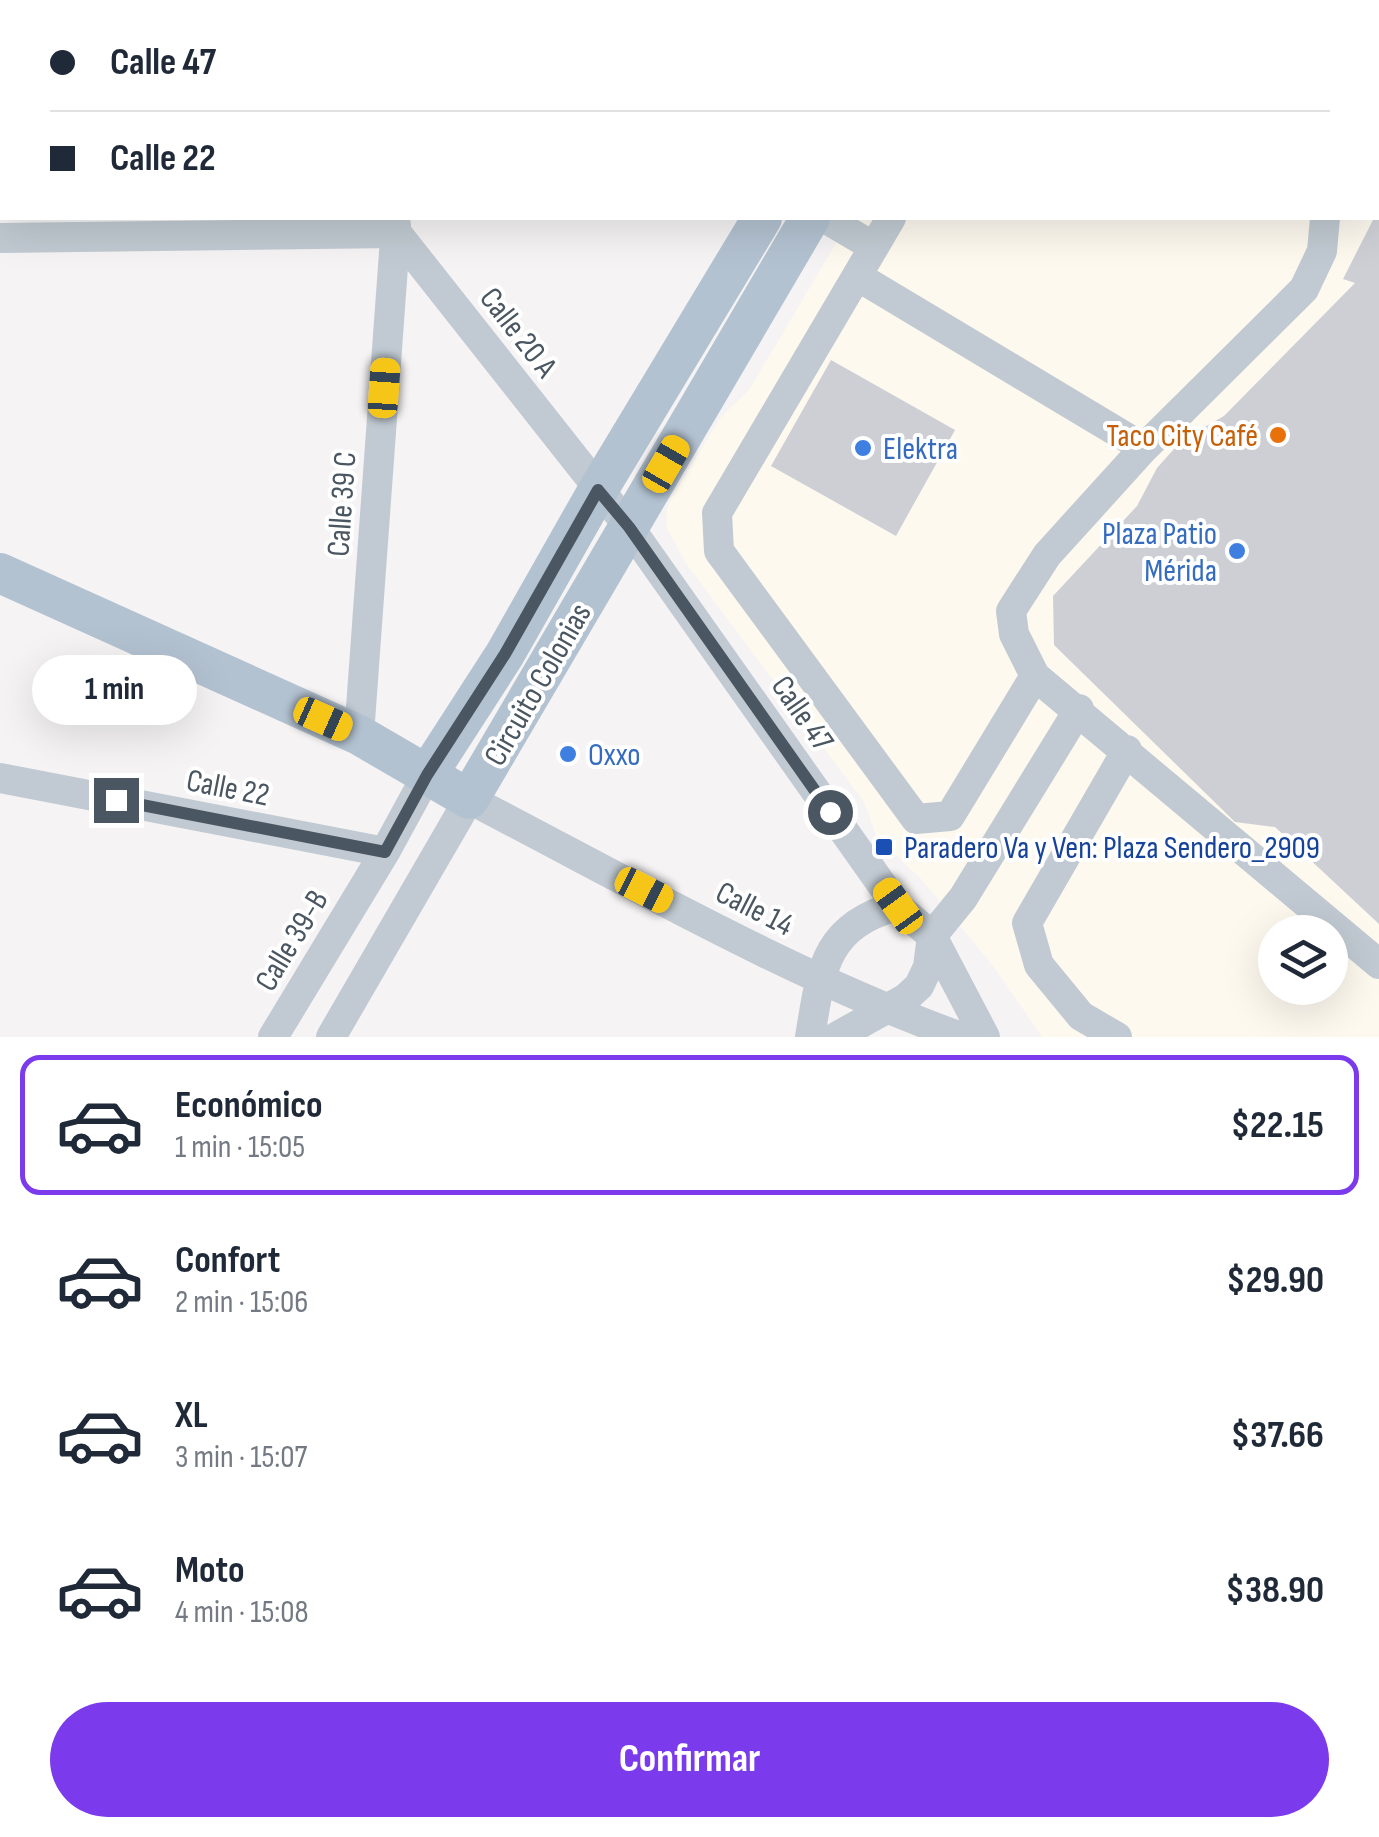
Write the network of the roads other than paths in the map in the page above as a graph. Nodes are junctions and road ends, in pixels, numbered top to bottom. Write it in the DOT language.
graph roads {
  1 [pos="761,220"];
  2 [pos="809,220"];
  3 [pos="828,220"];
  4 [pos="890,220"];
  5 [pos="1326,220"];
  6 [pos="392,223"];
  7 [pos="0,238"];
  8 [pos="874,247"];
  9 [pos="856,276"];
  10 [pos="1144,448"];
  11 [pos="598,490"];
  12 [pos="629,527"];
  13 [pos="0,572"];
  14 [pos="1035,676"];
  15 [pos="1078,710"];
  16 [pos="359,735"];
  17 [pos="1127,750"];
  18 [pos="427,775"];
  19 [pos="0,778"];
  20 [pos="469,799"];
  21 [pos="385,852"];
  22 [pos="898,906"];
  23 [pos="932,936"];
  24 [pos="1379,964"];
  25 [pos="819,980"];
  26 [pos="882,1009"];
  27 [pos="272,1037"];
  28 [pos="331,1037"];
  29 [pos="810,1037"];
  30 [pos="836,1037"];
  31 [pos="962,1037"];
  32 [pos="985,1037"];
  33 [pos="1118,1037"];
  1 -- 11 [label="main road, Circuito Colonias"];
  2 -- 12 [label="main road, Circuito Colonias"];
  3 -- 8 [label="street"];
  4 -- 8 [label="street"];
  5 -- 10 [label="street"];
  6 -- 7 [label="street"];
  6 -- 11 [label="street, Calle 20 A"];
  6 -- 16 [label="street, Calle 39 C"];
  8 -- 9 [label="street"];
  9 -- 10 [label="street"];
  9 -- 14 [label="street"];
  10 -- 14 [label="street"];
  11 -- 12 [label="street"];
  11 -- 18 [label="main road, Circuito Colonias"];
  12 -- 20 [label="main road, Circuito Colonias"];
  12 -- 22 [label="street, Calle 47"];
  13 -- 16 [label="main road, Circuito Colonias"];
  14 -- 15 [label="street"];
  15 -- 17 [label="street"];
  15 -- 23 [label="street"];
  16 -- 18 [label="main road, Circuito Colonias"];
  17 -- 24 [label="street"];
  17 -- 33 [label="street"];
  18 -- 20 [label="main road, Circuito Colonias"];
  18 -- 21 [label="street, Calle 39-B"];
  19 -- 21 [label="street, Calle 22"];
  20 -- 25 [label="street, Calle 14"];
  20 -- 28 [label="street"];
  21 -- 27 [label="street, Calle 39-B"];
  22 -- 23 [label="street, Calle 47"];
  22 -- 25 [label="street"];
  23 -- 26 [label="street"];
  23 -- 32 [label="street, Calle 47"];
  25 -- 26 [label="street, Calle 14"];
  25 -- 29 [label="street"];
  26 -- 30 [label="street"];
  26 -- 31 [label="street, Calle 14"];
}
